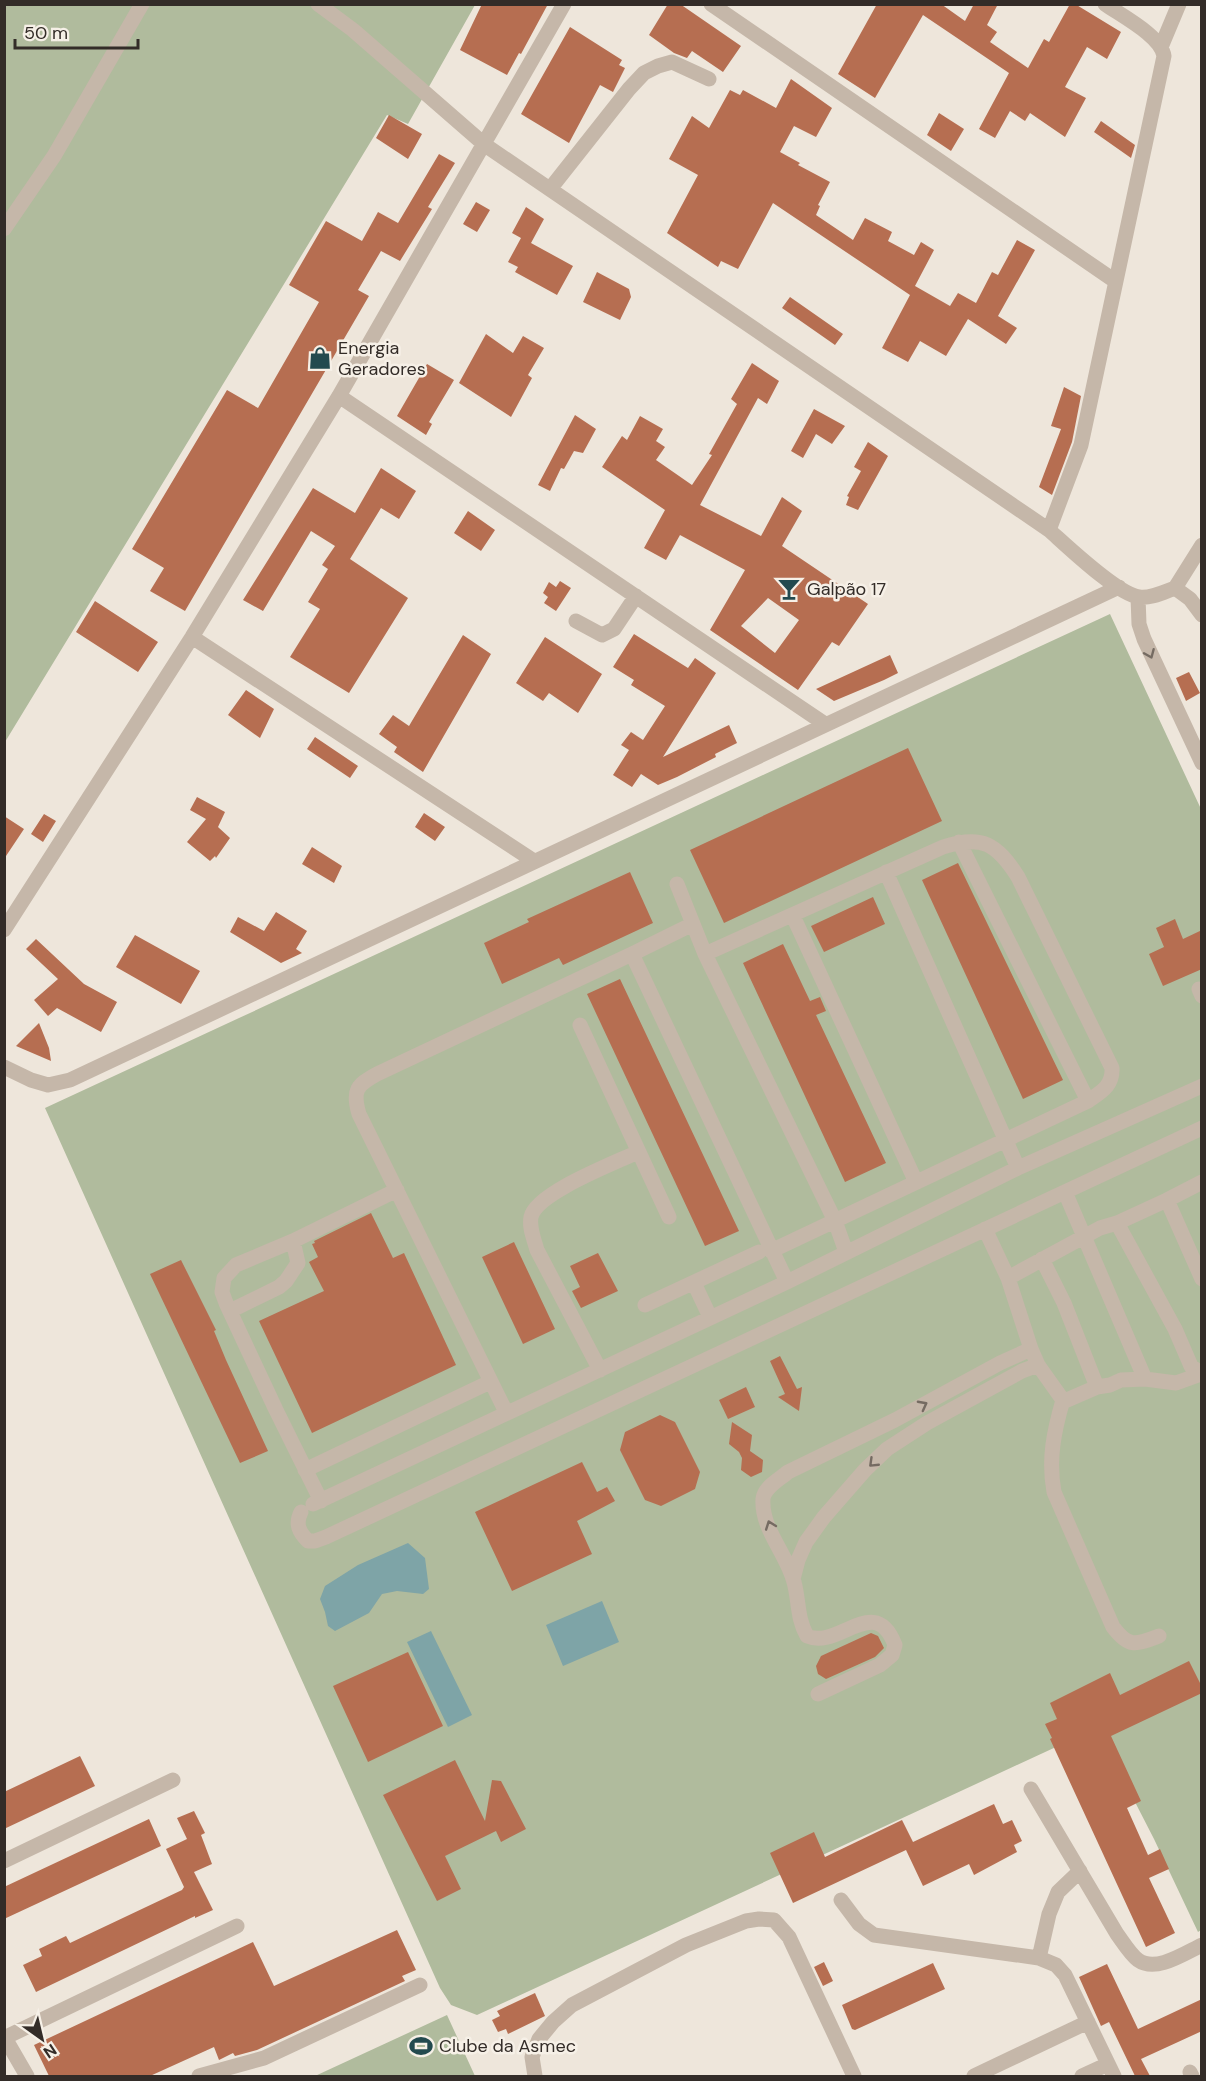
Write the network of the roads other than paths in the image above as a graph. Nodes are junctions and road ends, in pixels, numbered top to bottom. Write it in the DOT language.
graph roads {
  1 [pos="142,4"];
  2 [pos="318,4"];
  3 [pos="564,4"];
  4 [pos="711,4"];
  5 [pos="1106,4"];
  6 [pos="1179,4"];
  7 [pos="1161,47"];
  8 [pos="709,79"];
  9 [pos="484,145"];
  10 [pos="550,189"];
  11 [pos="4,229"];
  12 [pos="1115,281"];
  13 [pos="339,396"];
  14 [pos="1049,530"];
  15 [pos="1202,545"];
  16 [pos="1119,586"];
  17 [pos="1175,588"];
  18 [pos="636,596"];
  19 [pos="1138,597"];
  20 [pos="1202,615"];
  21 [pos="576,621"];
  22 [pos="192,637"];
  23 [pos="825,724"];
  24 [pos="1202,763"];
  25 [pos="959,842"];
  26 [pos="534,861"];
  27 [pos="886,872"];
  28 [pos="677,884"];
  29 [pos="793,916"];
  30 [pos="693,924"];
  31 [pos="4,930"];
  32 [pos="632,954"];
  33 [pos="705,954"];
  34 [pos="580,1025"];
  35 [pos="4,1067"];
  36 [pos="1202,1086"];
  37 [pos="1088,1101"];
  38 [pos="1202,1128"];
  39 [pos="1006,1140"];
  40 [pos="638,1152"];
  41 [pos="1018,1168"];
  42 [pos="916,1182"];
  43 [pos="1202,1182"];
  44 [pos="397,1190"];
  45 [pos="1065,1192"];
  46 [pos="1167,1200"];
  47 [pos="669,1217"];
  48 [pos="835,1221"];
  49 [pos="1118,1223"];
  50 [pos="985,1229"];
  51 [pos="1084,1237"];
  52 [pos="293,1241"];
  53 [pos="765,1252"];
  54 [pos="846,1252"];
  55 [pos="1042,1259"];
  56 [pos="1008,1278"];
  57 [pos="1202,1279"];
  58 [pos="787,1282"];
  59 [pos="694,1283"];
  60 [pos="645,1305"];
  61 [pos="231,1311"];
  62 [pos="710,1317"];
  63 [pos="1031,1349"];
  64 [pos="1000,1363"];
  65 [pos="1038,1365"];
  66 [pos="600,1370"];
  67 [pos="1201,1374"];
  68 [pos="1012,1378"];
  69 [pos="1145,1379"];
  70 [pos="490,1382"];
  71 [pos="1097,1387"];
  72 [pos="1063,1400"];
  73 [pos="506,1412"];
  74 [pos="895,1420"];
  75 [pos="907,1435"];
  76 [pos="305,1470"];
  77 [pos="312,1506"];
  78 [pos="793,1579"];
  79 [pos="1159,1636"];
  80 [pos="818,1694"];
  81 [pos="173,1780"];
  82 [pos="1030,1789"];
  83 [pos="4,1861"];
  84 [pos="1080,1871"];
  85 [pos="841,1900"];
  86 [pos="237,1926"];
  87 [pos="1202,1945"];
  88 [pos="1039,1958"];
  89 [pos="420,1986"];
  90 [pos="1088,2022"];
  91 [pos="5,2038"];
  92 [pos="1111,2070"];
  93 [pos="27,2076"];
  94 [pos="199,2076"];
  95 [pos="535,2076"];
  96 [pos="854,2076"];
  97 [pos="974,2076"];
  98 [pos="1082,2076"];
  1 -- 11 [label="lane"];
  2 -- 9 [label="lane"];
  3 -- 9 [label="lane"];
  4 -- 12 [label="lane"];
  5 -- 7 [label="lane"];
  6 -- 7 [label="lane"];
  7 -- 12 [label="lane"];
  8 -- 10 [label="lane"];
  9 -- 10 [label="lane"];
  9 -- 13 [label="lane"];
  10 -- 14 [label="lane"];
  12 -- 14 [label="lane"];
  13 -- 18 [label="lane"];
  13 -- 22 [label="lane"];
  14 -- 16 [label="lane"];
  15 -- 17 [label="lane"];
  16 -- 19 [label="lane"];
  16 -- 23 [label="lane"];
  17 -- 19 [label="lane"];
  17 -- 20 [label="lane"];
  18 -- 21 [label="lane"];
  18 -- 23 [label="lane"];
  19 -- 24 [label="lane, one-way"];
  22 -- 26 [label="lane"];
  22 -- 31 [label="lane"];
  23 -- 26 [label="lane"];
  25 -- 27 [label="lane"];
  25 -- 37 [label="lane"];
  25 -- 37 [label="lane"];
  26 -- 35 [label="lane"];
  27 -- 29 [label="lane"];
  27 -- 39 [label="lane"];
  28 -- 30 [label="lane"];
  29 -- 33 [label="lane"];
  29 -- 42 [label="lane"];
  30 -- 32 [label="lane"];
  30 -- 33 [label="lane"];
  32 -- 44 [label="lane"];
  32 -- 53 [label="lane"];
  33 -- 48 [label="lane"];
  34 -- 40 [label="lane"];
  36 -- 41 [label="lane"];
  37 -- 39 [label="lane"];
  38 -- 45 [label="lane"];
  39 -- 41 [label="lane"];
  39 -- 42 [label="lane"];
  40 -- 47 [label="lane"];
  40 -- 66 [label="lane"];
  41 -- 54 [label="lane"];
  42 -- 48 [label="lane"];
  43 -- 46 [label="lane"];
  44 -- 52 [label="lane"];
  44 -- 70 [label="lane"];
  45 -- 50 [label="lane"];
  45 -- 51 [label="lane"];
  46 -- 49 [label="lane"];
  46 -- 57 [label="lane"];
  48 -- 53 [label="lane"];
  48 -- 54 [label="lane"];
  49 -- 51 [label="lane"];
  49 -- 67 [label="lane"];
  50 -- 56 [label="lane"];
  50 -- 77 [label="lane"];
  51 -- 55 [label="lane"];
  51 -- 69 [label="lane"];
  52 -- 61 [label="lane"];
  52 -- 61 [label="lane"];
  53 -- 58 [label="lane"];
  53 -- 59 [label="lane"];
  54 -- 58 [label="lane"];
  55 -- 56 [label="lane"];
  55 -- 71 [label="lane"];
  56 -- 63 [label="lane"];
  58 -- 62 [label="lane"];
  59 -- 60 [label="lane"];
  59 -- 62 [label="lane"];
  61 -- 76 [label="lane"];
  62 -- 66 [label="lane"];
  63 -- 64 [label="lane"];
  63 -- 65 [label="lane"];
  64 -- 68 [label="lane"];
  74 -- 64 [label="lane, one-way"];
  65 -- 68 [label="lane"];
  65 -- 72 [label="lane"];
  66 -- 73 [label="lane"];
  67 -- 69 [label="lane"];
  68 -- 75 [label="lane"];
  69 -- 71 [label="lane"];
  70 -- 73 [label="lane"];
  70 -- 76 [label="lane"];
  71 -- 72 [label="lane"];
  72 -- 79 [label="lane"];
  73 -- 77 [label="lane"];
  74 -- 75 [label="lane"];
  78 -- 74 [label="lane, one-way"];
  75 -- 78 [label="lane, one-way"];
  76 -- 77 [label="lane"];
  78 -- 80 [label="lane"];
  81 -- 83 [label="lane"];
  82 -- 84 [label="lane"];
  84 -- 87 [label="lane"];
  84 -- 88 [label="lane"];
  85 -- 88 [label="lane"];
  86 -- 91 [label="lane"];
  88 -- 90 [label="lane"];
  89 -- 94 [label="lane"];
  90 -- 92 [label="lane"];
  90 -- 97 [label="lane"];
  91 -- 93 [label="lane"];
  92 -- 98 [label="lane"];
  95 -- 96 [label="lane"];
}
